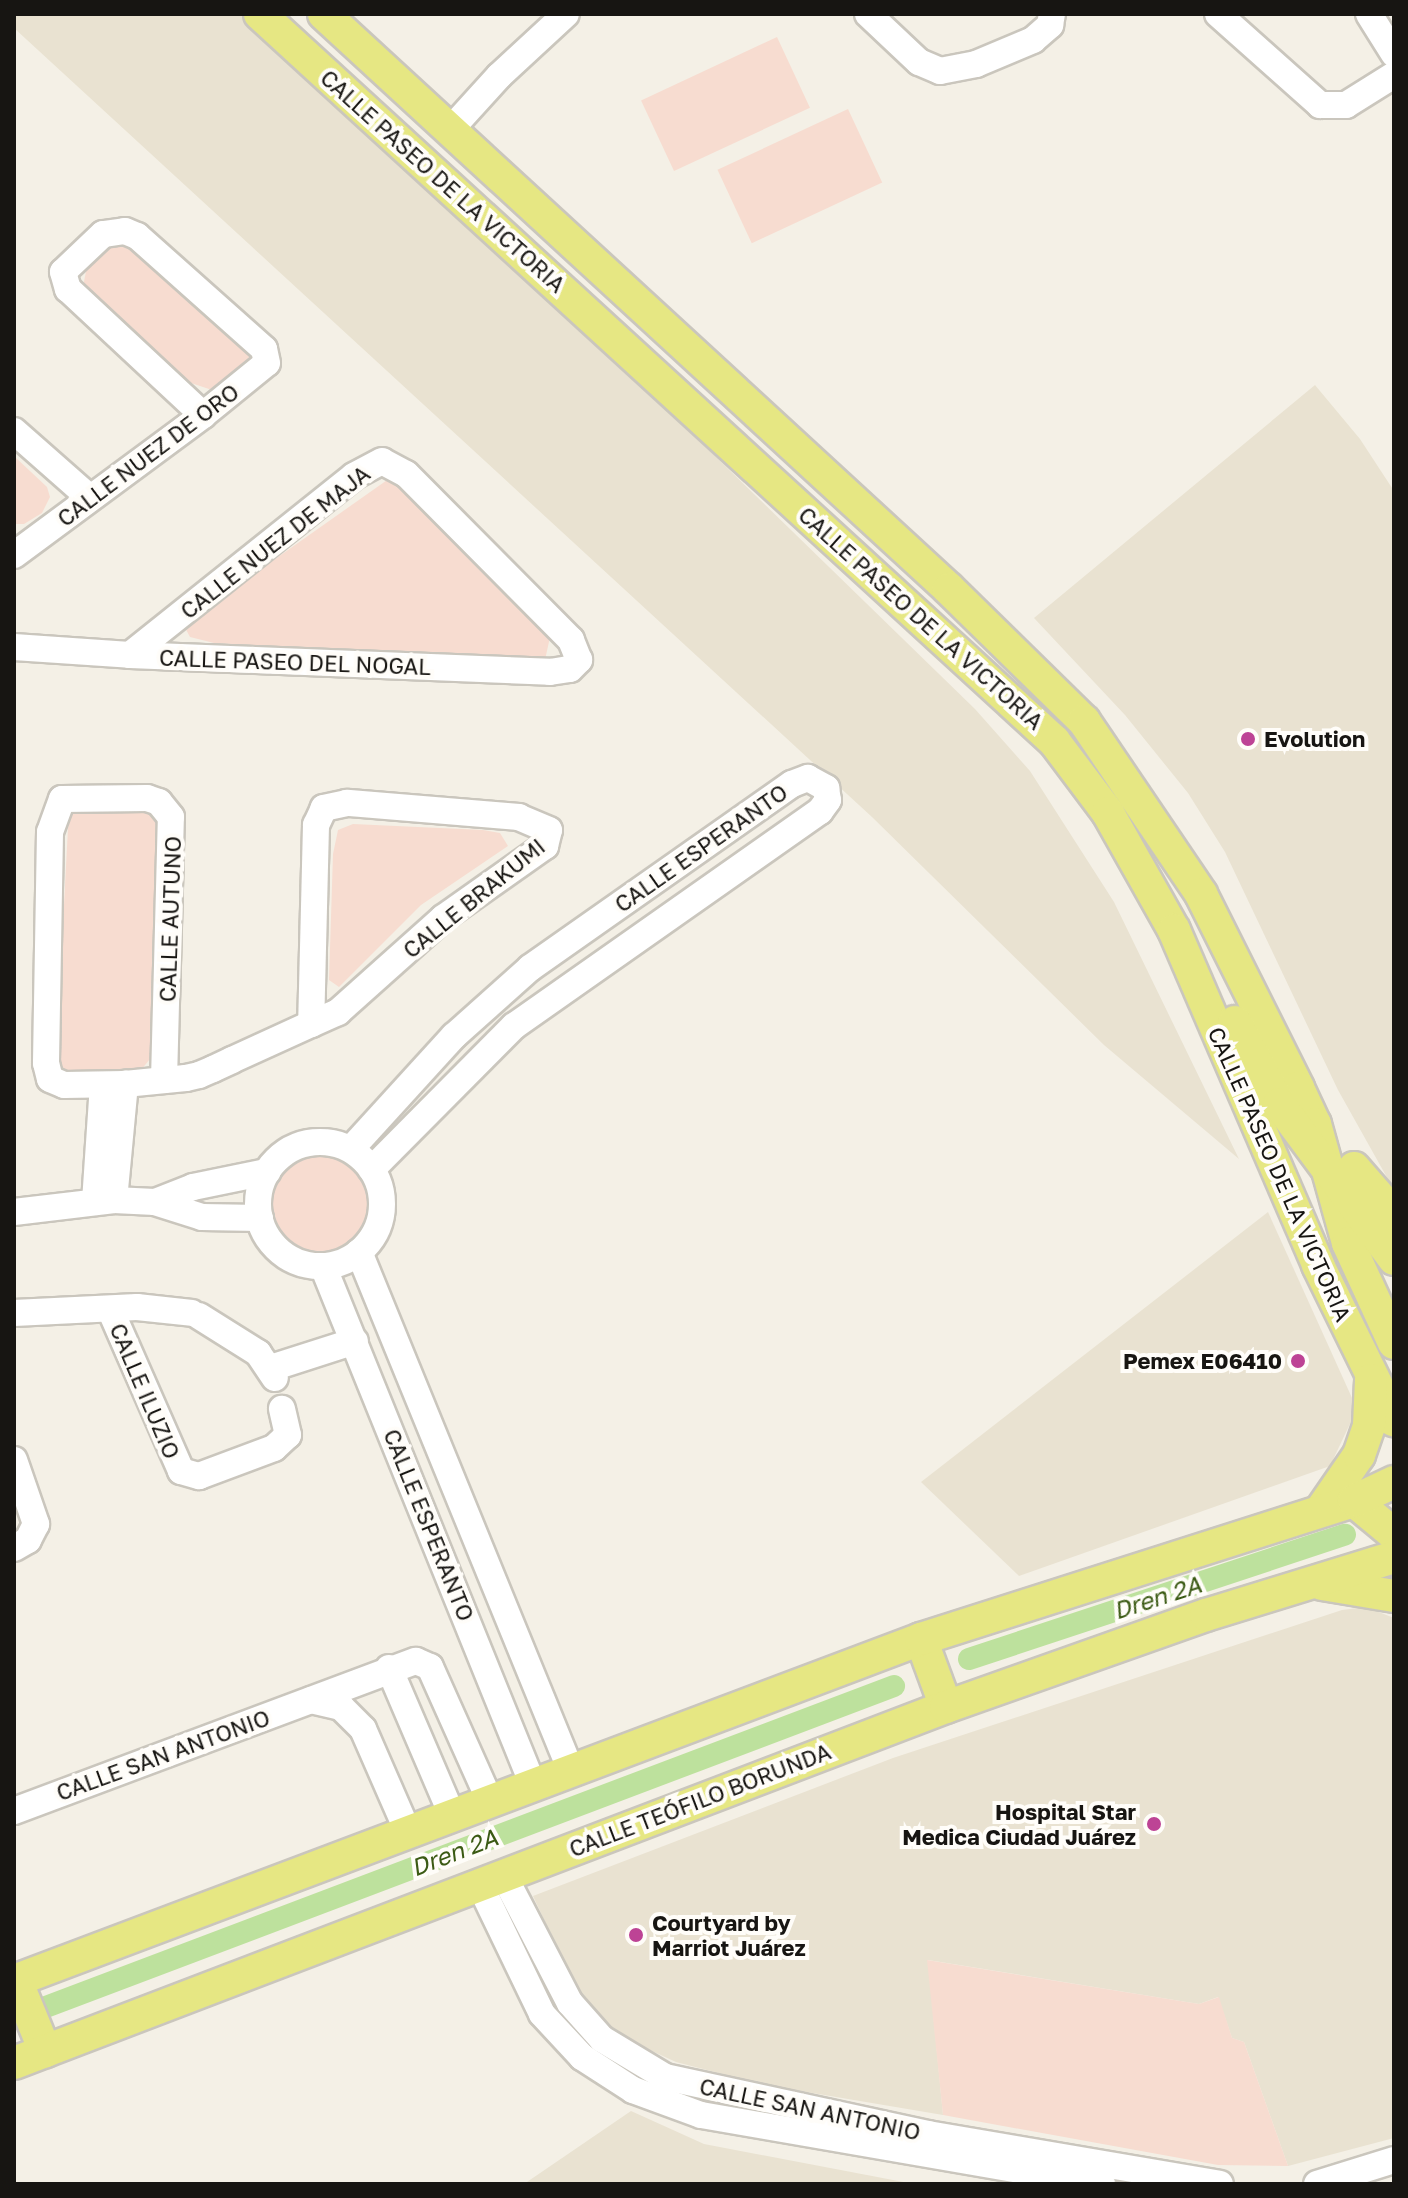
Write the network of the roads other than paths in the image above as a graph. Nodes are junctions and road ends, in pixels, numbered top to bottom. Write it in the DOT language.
graph roads {
  1 [pos="260,14"];
  2 [pos="324,14"];
  3 [pos="566,14"];
  4 [pos="868,14"];
  5 [pos="1052,14"];
  6 [pos="1218,14"];
  7 [pos="1369,14"];
  8 [pos="1394,54"];
  9 [pos="1394,75"];
  10 [pos="450,130"];
  11 [pos="203,415"];
  12 [pos="14,431"];
  13 [pos="90,498"];
  14 [pos="15,554"];
  15 [pos="860,561"];
  16 [pos="949,589"];
  17 [pos="14,647"];
  18 [pos="130,655"];
  19 [pos="575,665"];
  20 [pos="724,832"];
  21 [pos="747,861"];
  22 [pos="1174,930"];
  23 [pos="311,1024"];
  24 [pos="47,1073"];
  25 [pos="164,1080"];
  26 [pos="114,1085"];
  27 [pos="1315,1124"];
  28 [pos="351,1149"];
  29 [pos="1322,1161"];
  30 [pos="372,1169"];
  31 [pos="267,1172"];
  32 [pos="104,1201"];
  33 [pos="155,1202"];
  34 [pos="14,1212"];
  35 [pos="1394,1214"];
  36 [pos="260,1218"];
  37 [pos="359,1252"];
  38 [pos="1394,1259"];
  39 [pos="323,1266"];
  40 [pos="110,1309"];
  41 [pos="14,1313"];
  42 [pos="355,1341"];
  43 [pos="1394,1343"];
  44 [pos="1371,1377"];
  45 [pos="282,1409"];
  46 [pos="1394,1420"];
  47 [pos="14,1460"];
  48 [pos="1394,1482"];
  49 [pos="1354,1501"];
  50 [pos="1321,1510"];
  51 [pos="1394,1534"];
  52 [pos="14,1548"];
  53 [pos="1394,1557"];
  54 [pos="1314,1583"];
  55 [pos="1394,1596"];
  56 [pos="921,1639"];
  57 [pos="389,1668"];
  58 [pos="311,1700"];
  59 [pos="946,1707"];
  60 [pos="571,1771"];
  61 [pos="533,1785"];
  62 [pos="490,1801"];
  63 [pos="14,1811"];
  64 [pos="452,1815"];
  65 [pos="408,1832"];
  66 [pos="491,1879"];
  67 [pos="17,1985"];
  68 [pos="41,2041"];
  69 [pos="14,2063"];
  70 [pos="1394,2160"];
  71 [pos="1102,2184"];
  72 [pos="1220,2184"];
  73 [pos="1317,2184"];
  1 -- 15 [label="main road, CALLE PASEO DE LA VICTORIA"];
  2 -- 10 [label="main road, CALLE PASEO DE LA VICTORIA"];
  3 -- 10 [label="street"];
  4 -- 5 [label="street"];
  6 -- 9 [label="street"];
  7 -- 8 [label="street"];
  10 -- 16 [label="main road, CALLE PASEO DE LA VICTORIA"];
  11 -- 11 [label="street, CALLE NUEZ DE ORO"];
  11 -- 13 [label="street, CALLE NUEZ DE ORO"];
  12 -- 13 [label="street"];
  13 -- 14 [label="street, CALLE NUEZ DE ORO"];
  15 -- 16 [label="main road"];
  15 -- 22 [label="main road, CALLE PASEO DE LA VICTORIA"];
  16 -- 27 [label="main road, CALLE PASEO DE LA VICTORIA"];
  17 -- 18 [label="street, CALLE PASEO DEL NOGAL"];
  18 -- 19 [label="street, CALLE PASEO DEL NOGAL"];
  18 -- 19 [label="street, CALLE NUEZ DE MAJA"];
  20 -- 21 [label="street"];
  20 -- 21 [label="street, CALLE ESPERANTO"];
  20 -- 28 [label="street, CALLE ESPERANTO"];
  21 -- 30 [label="street, CALLE ESPERANTO"];
  22 -- 29 [label="main road"];
  22 -- 44 [label="main road, CALLE PASEO DE LA VICTORIA"];
  23 -- 23 [label="street, CALLE BRAKUMI"];
  23 -- 25 [label="street, CALLE BRAKUMI"];
  24 -- 25 [label="street, CALLE AUTUNO"];
  24 -- 26 [label="street, CALLE BRAKUMI"];
  25 -- 26 [label="street, CALLE BRAKUMI"];
  26 -- 32 [label="street"];
  27 -- 29 [label="main road, CALLE PASEO DE LA VICTORIA"];
  27 -- 35 [label="main road"];
  28 -- 30 [label="street"];
  28 -- 31 [label="street"];
  29 -- 38 [label="main road"];
  29 -- 43 [label="main road, CALLE PASEO DE LA VICTORIA"];
  30 -- 37 [label="street"];
  31 -- 33 [label="street"];
  31 -- 36 [label="street"];
  32 -- 33 [label="street"];
  32 -- 34 [label="street"];
  33 -- 36 [label="street"];
  36 -- 39 [label="street"];
  37 -- 39 [label="street"];
  37 -- 60 [label="street, CALLE ESPERANTO"];
  39 -- 42 [label="street, CALLE ESPERANTO"];
  40 -- 41 [label="street, CALLE ILUZIO"];
  40 -- 42 [label="street, CALLE ILUZIO"];
  40 -- 45 [label="street, CALLE ILUZIO"];
  42 -- 61 [label="street, CALLE ESPERANTO"];
  44 -- 46 [label="main road, CALLE PASEO DE LA VICTORIA"];
  44 -- 50 [label="main road"];
  47 -- 52 [label="street"];
  48 -- 49 [label="main road"];
  49 -- 50 [label="main road"];
  49 -- 51 [label="main road"];
  50 -- 56 [label="main road"];
  53 -- 54 [label="main road, CALLE TEÓFILO BORUNDA"];
  54 -- 55 [label="main road"];
  54 -- 59 [label="main road, CALLE TEÓFILO BORUNDA"];
  56 -- 59 [label="main road"];
  56 -- 60 [label="main road"];
  57 -- 58 [label="street, CALLE SAN ANTONIO"];
  57 -- 62 [label="street, CALLE SAN ANTONIO"];
  57 -- 64 [label="street"];
  58 -- 63 [label="street, CALLE SAN ANTONIO"];
  58 -- 65 [label="street"];
  59 -- 66 [label="main road, CALLE TEÓFILO BORUNDA"];
  60 -- 61 [label="main road"];
  61 -- 62 [label="main road"];
  62 -- 64 [label="main road"];
  64 -- 65 [label="main road"];
  65 -- 67 [label="main road"];
  66 -- 68 [label="main road, CALLE TEÓFILO BORUNDA"];
  66 -- 71 [label="street, CALLE SAN ANTONIO"];
  66 -- 72 [label="street, CALLE SAN ANTONIO"];
  67 -- 68 [label="main road"];
  68 -- 69 [label="main road, CALLE TEÓFILO BORUNDA"];
  70 -- 73 [label="street"];
}
